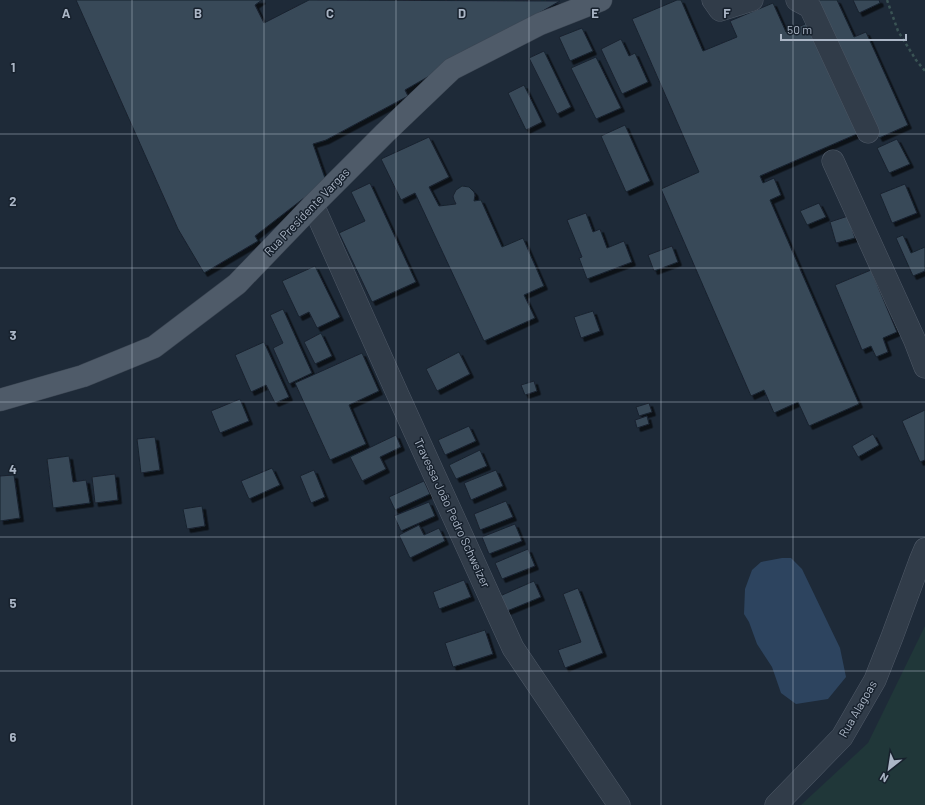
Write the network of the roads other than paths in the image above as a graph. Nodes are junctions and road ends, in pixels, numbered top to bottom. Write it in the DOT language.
graph roads {
  1 [pos="601,0"];
  2 [pos="713,0"];
  3 [pos="752,0"];
  4 [pos="797,0"];
  5 [pos="868,132"];
  6 [pos="833,161"];
  7 [pos="313,205"];
  8 [pos="925,368"];
  9 [pos="0,400"];
  10 [pos="925,549"];
  11 [pos="619,805"];
  12 [pos="776,805"];
  1 -- 7 [label="main road, Rua Presidente Vargas"];
  2 -- 3 [label="street"];
  4 -- 5 [label="street"];
  6 -- 8 [label="street"];
  7 -- 9 [label="main road, Rua Presidente Vargas"];
  7 -- 11 [label="street, Travessa João Pedro Schweizer"];
  10 -- 12 [label="street, Rua Alagoas"];
}
